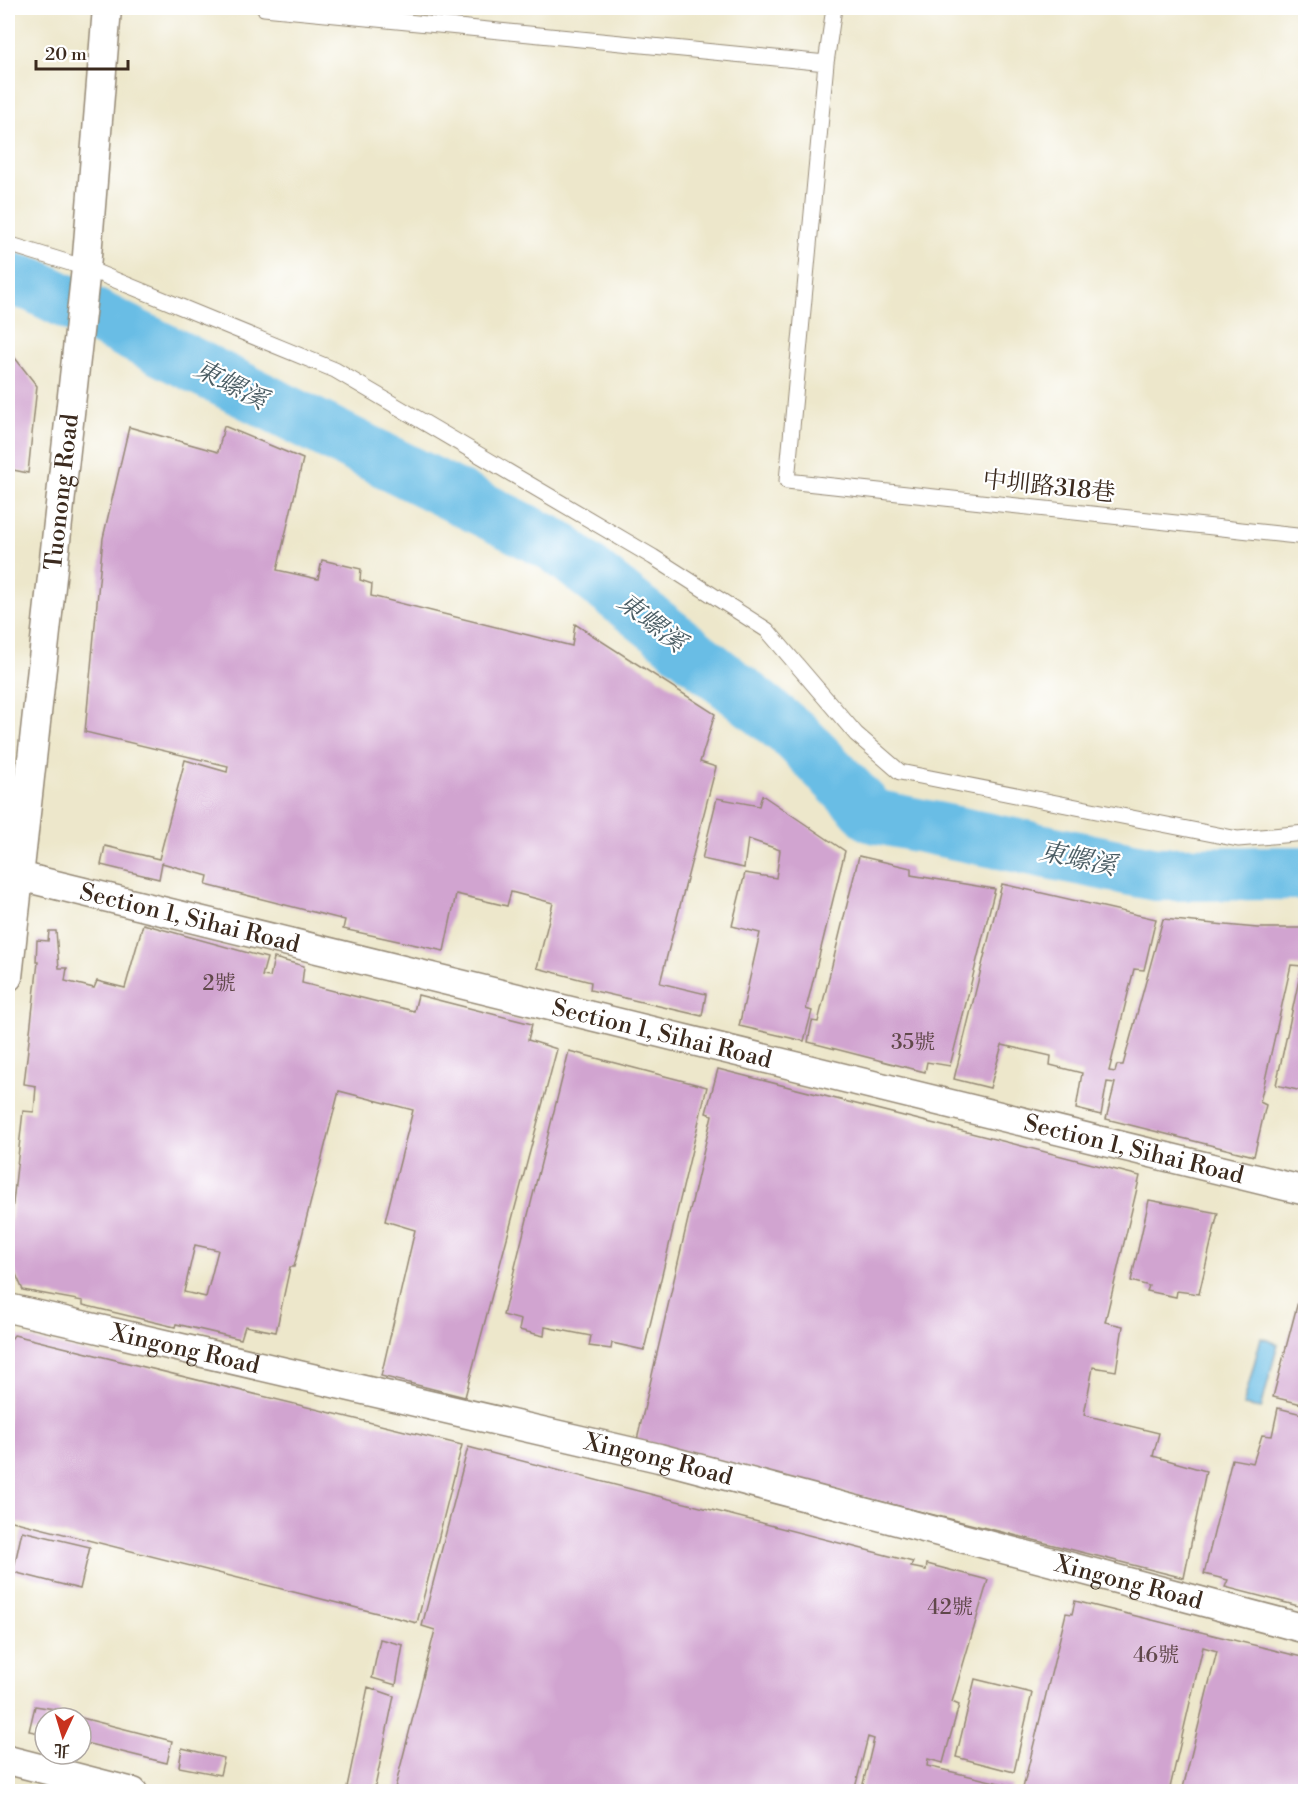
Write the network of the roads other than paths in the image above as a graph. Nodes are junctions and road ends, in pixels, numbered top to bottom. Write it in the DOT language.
graph roads {
  1 [pos="106,8"];
  2 [pos="264,8"];
  3 [pos="834,8"];
  4 [pos="826,63"];
  5 [pos="8,244"];
  6 [pos="86,268"];
  7 [pos="1305,537"];
  8 [pos="1305,834"];
  9 [pos="19,876"];
  10 [pos="8,977"];
  11 [pos="1305,1191"];
  12 [pos="8,1308"];
  13 [pos="1305,1629"];
  14 [pos="8,1760"];
  15 [pos="133,1791"];
  1 -- 6 [label="street, Tuonong Road"];
  2 -- 4 [label="lane"];
  3 -- 4 [label="lane"];
  4 -- 7 [label="lane, 中圳路318巷"];
  5 -- 6 [label="lane"];
  6 -- 8 [label="lane"];
  6 -- 9 [label="street, Tuonong Road"];
  9 -- 10 [label="street, Tuonong Road"];
  9 -- 11 [label="street, Section 1, Sihai Road"];
  12 -- 13 [label="street, Xingong Road"];
  14 -- 15 [label="street"];
}
